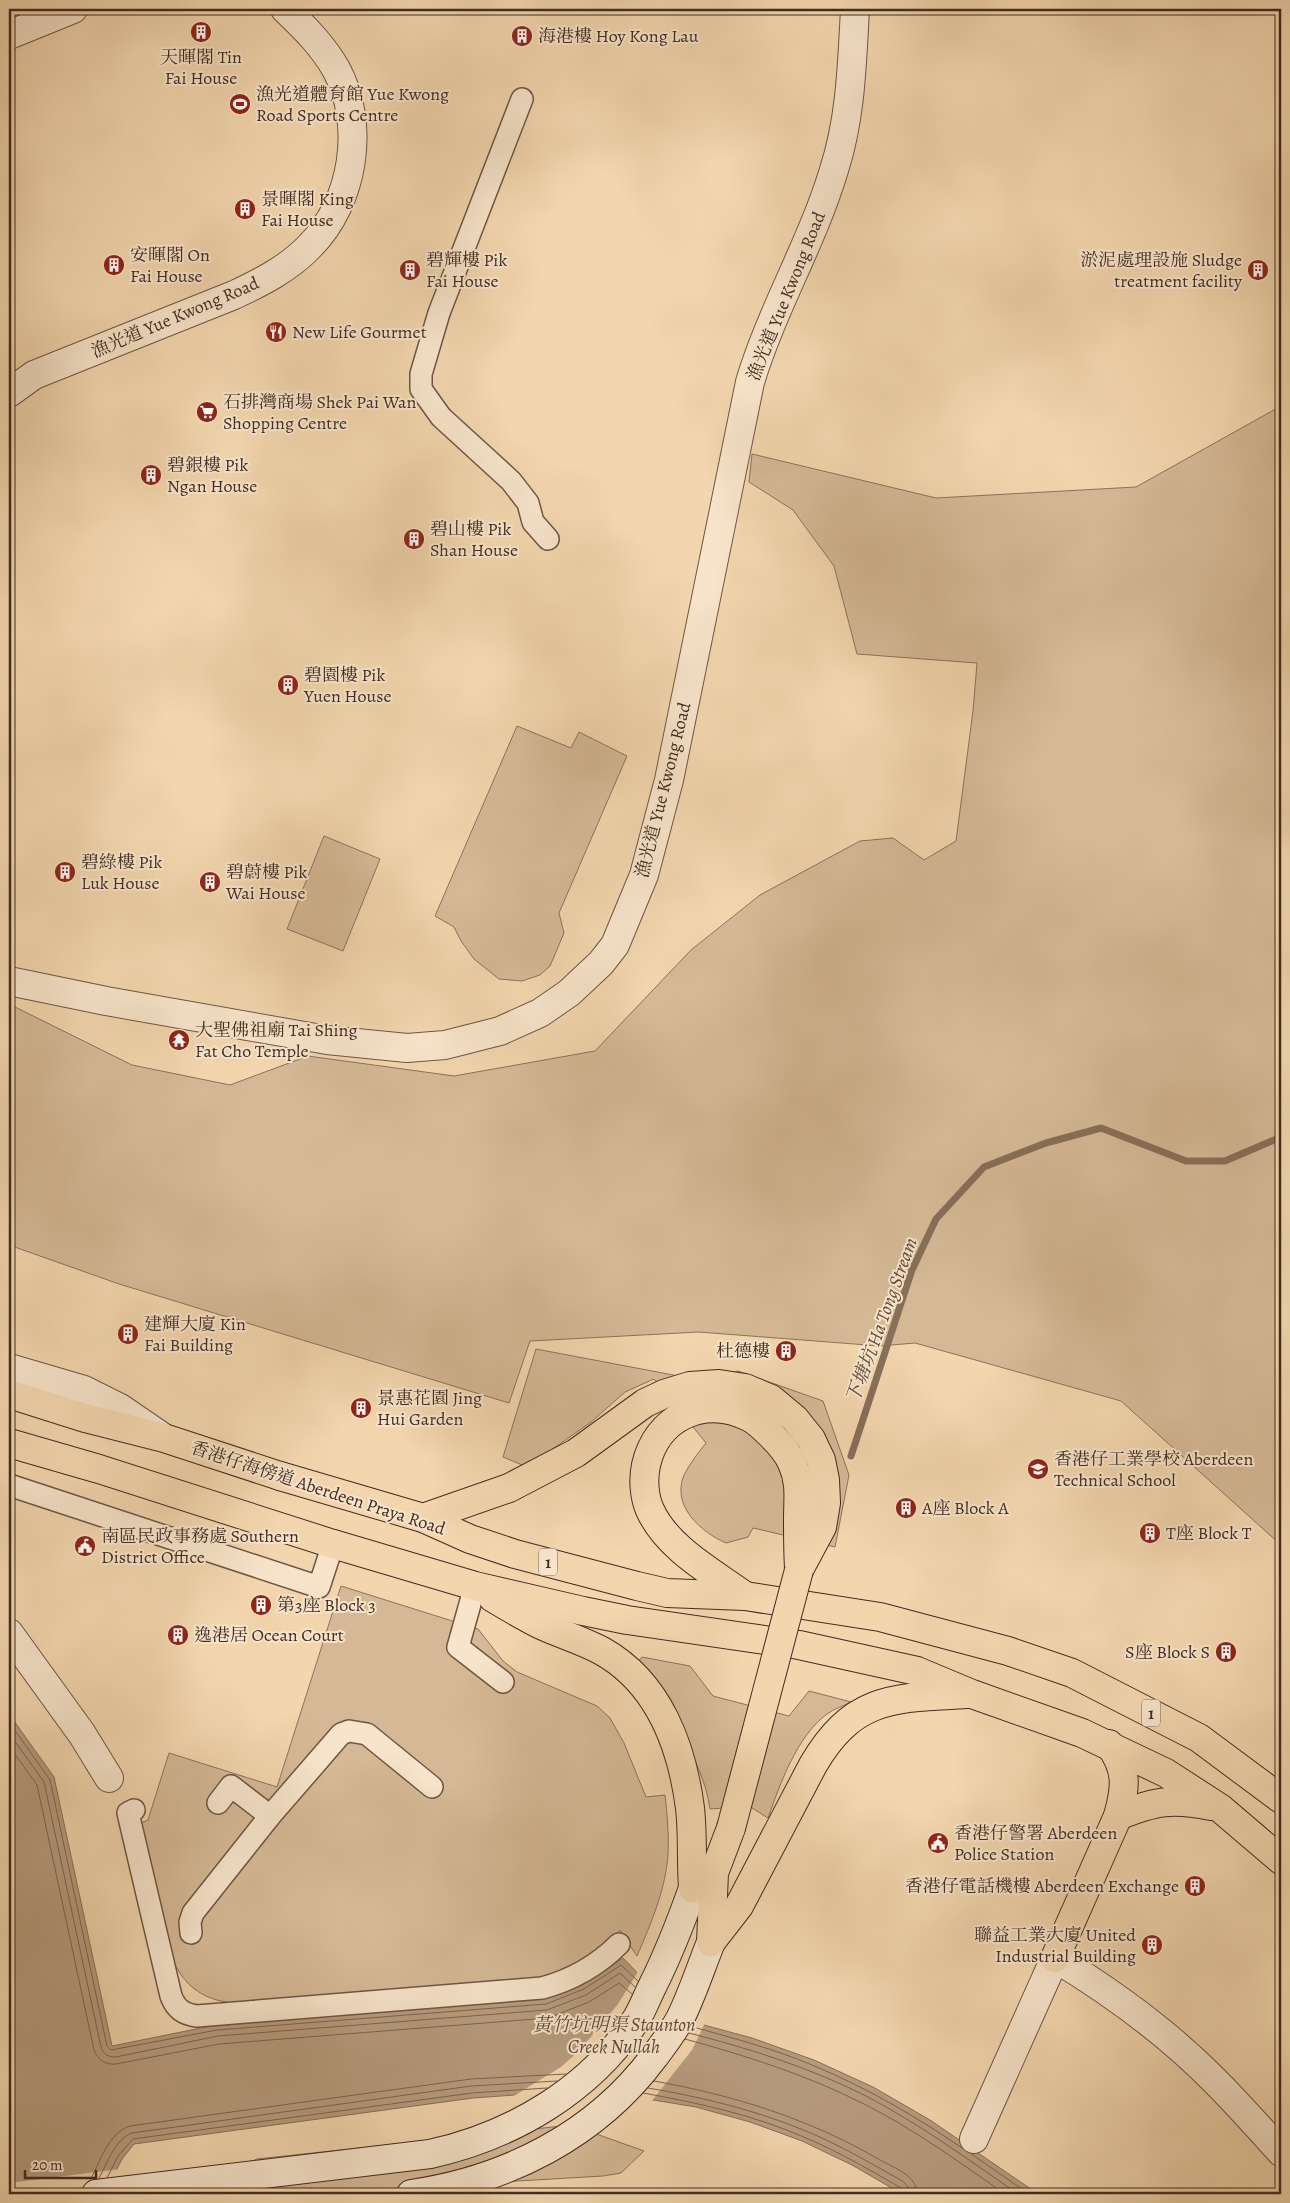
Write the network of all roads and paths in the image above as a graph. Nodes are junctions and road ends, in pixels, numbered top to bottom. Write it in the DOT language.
graph roads {
  1 [pos="72,9"];
  2 [pos="285,9"];
  3 [pos="854,9"];
  4 [pos="9,36"];
  5 [pos="522,99"];
  6 [pos="9,393"];
  7 [pos="548,539"];
  8 [pos="9,981"];
  9 [pos="9,1368"];
  10 [pos="9,1394"];
  11 [pos="164,1438"];
  12 [pos="9,1444"];
  13 [pos="9,1484"];
  14 [pos="423,1518"];
  15 [pos="333,1544"];
  16 [pos="799,1570"];
  17 [pos="475,1586"];
  18 [pos="745,1596"];
  19 [pos="9,1633"];
  20 [pos="503,1682"];
  21 [pos="972,1694"];
  22 [pos="1109,1744"];
  23 [pos="109,1778"];
  24 [pos="432,1786"];
  25 [pos="1281,1799"];
  26 [pos="218,1803"];
  27 [pos="1220,1808"];
  28 [pos="131,1812"];
  29 [pos="270,1816"];
  30 [pos="1118,1816"];
  31 [pos="1281,1860"];
  32 [pos="704,1881"];
  33 [pos="191,1932"];
  34 [pos="711,1942"];
  35 [pos="619,1944"];
  36 [pos="1055,1958"];
  37 [pos="974,2139"];
  38 [pos="1281,2152"];
  39 [pos="96,2194"];
  40 [pos="411,2194"];
  1 -- 4 [label="street"];
  2 -- 6 [label="street, 漁光道 Yue Kwong Road"];
  3 -- 8 [label="street, 漁光道 Yue Kwong Road"];
  5 -- 7 [label="street"];
  9 -- 11 [label="street"];
  10 -- 11 [label="main road, 香港仔海傍道 Aberdeen Praya Road"];
  11 -- 14 [label="main road, 香港仔海傍道 Aberdeen Praya Road / 1"];
  12 -- 15 [label="main road"];
  13 -- 15 [label="street"];
  14 -- 16 [label="main road"];
  14 -- 18 [label="main road, 香港仔海傍道 Aberdeen Praya Road / 1"];
  15 -- 17 [label="main road, 1"];
  16 -- 18 [label="main road"];
  16 -- 32 [label="main road, bridge"];
  17 -- 20 [label="street"];
  17 -- 21 [label="main road, 1"];
  17 -- 32 [label="main road"];
  18 -- 25 [label="main road, 1"];
  19 -- 23 [label="street"];
  21 -- 22 [label="main road, 1"];
  21 -- 34 [label="main road"];
  22 -- 27 [label="main road, 1"];
  22 -- 30 [label="main road"];
  24 -- 29 [label="street"];
  26 -- 29 [label="street"];
  27 -- 30 [label="main road"];
  27 -- 31 [label="main road, 1"];
  28 -- 35 [label="street"];
  29 -- 33 [label="street"];
  30 -- 36 [label="main road"];
  32 -- 34 [label="main road"];
  32 -- 39 [label="street"];
  34 -- 40 [label="street"];
  36 -- 37 [label="street"];
  36 -- 38 [label="street"];
}
